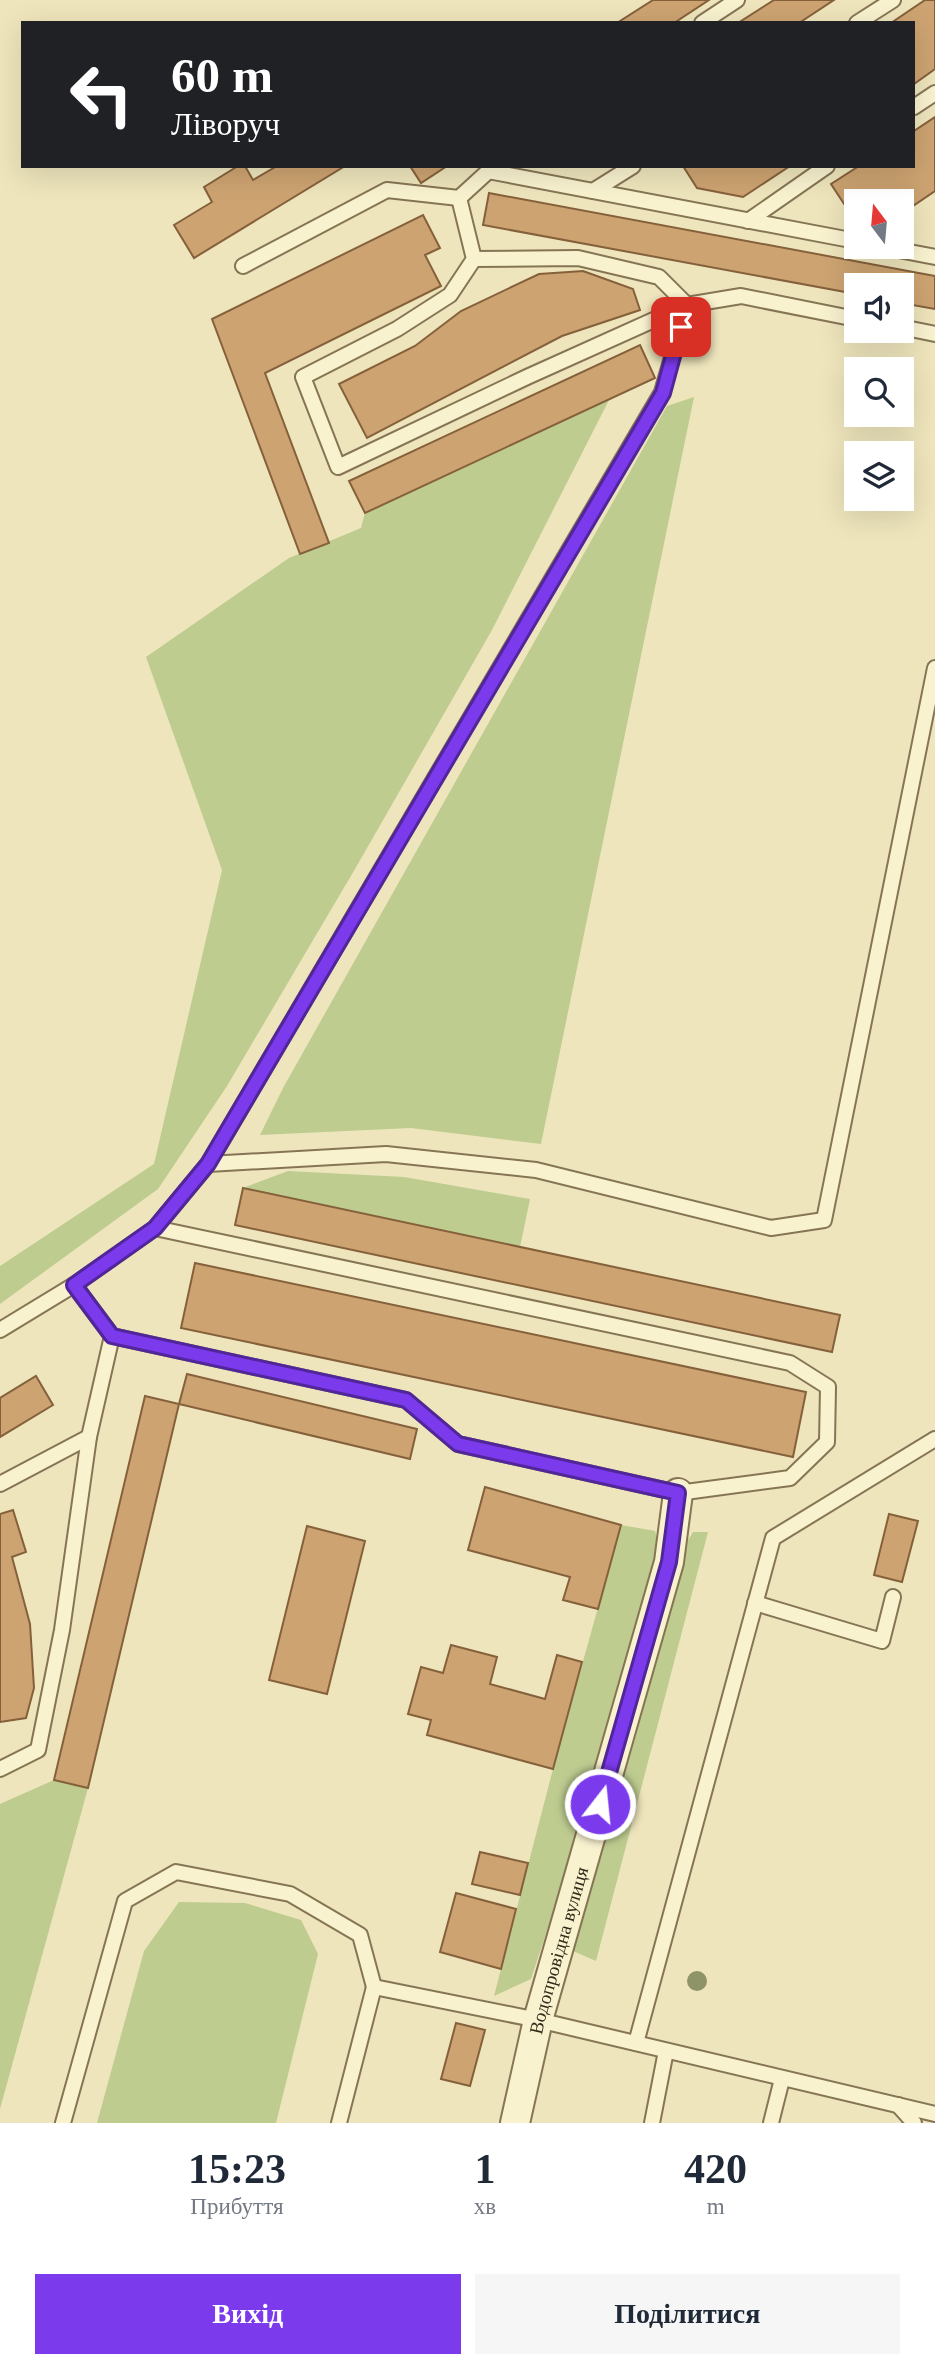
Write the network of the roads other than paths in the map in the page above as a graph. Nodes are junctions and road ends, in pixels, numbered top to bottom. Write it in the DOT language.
graph roads {
  1 [pos="737,0"];
  2 [pos="893,0"];
  3 [pos="705,21"];
  4 [pos="861,21"];
  5 [pos="935,93"];
  6 [pos="915,106"];
  7 [pos="630,168"];
  8 [pos="824,168"];
  9 [pos="491,169"];
  10 [pos="593,191"];
  11 [pos="459,198"];
  12 [pos="748,221"];
  13 [pos="844,240"];
  14 [pos="914,253"];
  15 [pos="935,257"];
  16 [pos="474,259"];
  17 [pos="243,266"];
  18 [pos="687,305"];
  19 [pos="844,316"];
  20 [pos="914,330"];
  21 [pos="935,334"];
  22 [pos="935,668"];
  23 [pos="208,1164"];
  24 [pos="155,1228"];
  25 [pos="74,1285"];
  26 [pos="0,1330"];
  27 [pos="112,1336"];
  28 [pos="89,1437"];
  29 [pos="935,1439"];
  30 [pos="0,1484"];
  31 [pos="678,1493"];
  32 [pos="893,1597"];
  33 [pos="755,1604"];
  34 [pos="0,1769"];
  35 [pos="374,1987"];
  36 [pos="538,2020"];
  37 [pos="636,2043"];
  38 [pos="666,2050"];
  39 [pos="782,2079"];
  40 [pos="898,2105"];
  41 [pos="935,2114"];
  42 [pos="63,2123"];
  43 [pos="338,2123"];
  44 [pos="515,2123"];
  45 [pos="652,2123"];
  46 [pos="771,2123"];
  47 [pos="914,2123"];
  1 -- 3 [label="lane"];
  2 -- 4 [label="lane"];
  5 -- 6 [label="lane"];
  7 -- 10 [label="lane"];
  8 -- 12 [label="lane"];
  9 -- 10 [label="lane"];
  9 -- 11 [label="lane"];
  10 -- 12 [label="lane"];
  11 -- 16 [label="lane"];
  11 -- 17 [label="lane"];
  12 -- 13 [label="lane"];
  14 -- 15 [label="lane"];
  16 -- 18 [label="lane"];
  16 -- 18 [label="lane"];
  18 -- 19 [label="lane"];
  18 -- 23 [label="lane"];
  20 -- 21 [label="lane"];
  22 -- 23 [label="lane"];
  23 -- 24 [label="lane"];
  24 -- 25 [label="lane"];
  24 -- 31 [label="lane"];
  25 -- 26 [label="lane"];
  25 -- 27 [label="lane"];
  27 -- 28 [label="lane"];
  27 -- 31 [label="lane"];
  28 -- 30 [label="lane"];
  28 -- 34 [label="lane"];
  29 -- 33 [label="lane"];
  31 -- 36 [label="street, Водопровідна вулиця"];
  32 -- 33 [label="lane"];
  33 -- 37 [label="lane"];
  35 -- 36 [label="lane"];
  35 -- 42 [label="lane"];
  35 -- 43 [label="lane"];
  36 -- 37 [label="lane"];
  36 -- 44 [label="street, Водопровідна вулиця"];
  37 -- 38 [label="lane"];
  38 -- 39 [label="lane"];
  38 -- 45 [label="lane"];
  39 -- 40 [label="lane"];
  39 -- 46 [label="lane"];
  40 -- 41 [label="lane"];
  40 -- 47 [label="lane"];
}
